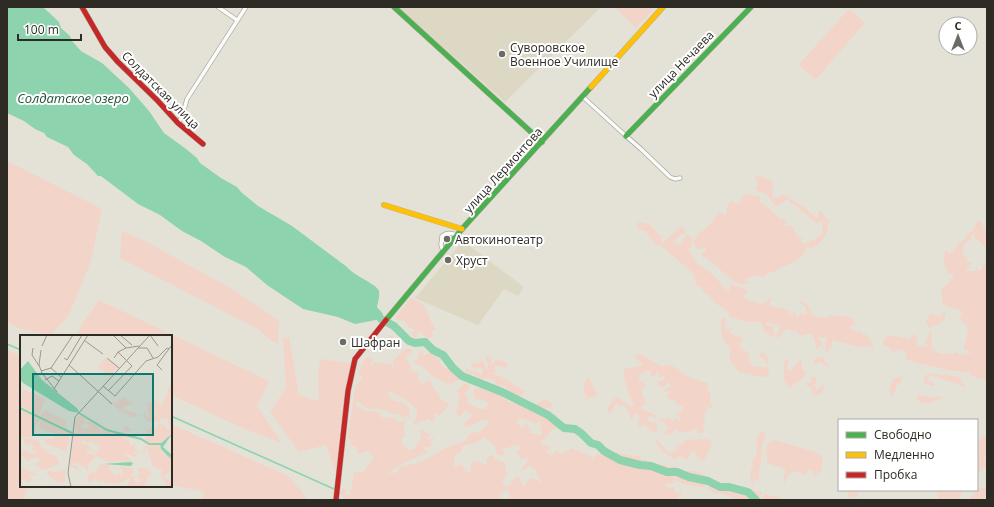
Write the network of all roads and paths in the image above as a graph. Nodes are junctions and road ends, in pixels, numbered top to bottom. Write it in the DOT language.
graph roads {
  1 [pos="82,7"];
  2 [pos="218,7"];
  3 [pos="246,7"];
  4 [pos="394,7"];
  5 [pos="663,7"];
  6 [pos="751,7"];
  7 [pos="237,20"];
  8 [pos="583,97"];
  9 [pos="178,124"];
  10 [pos="626,136"];
  11 [pos="542,142"];
  12 [pos="203,144"];
  13 [pos="680,178"];
  14 [pos="384,205"];
  15 [pos="462,229"];
  16 [pos="457,235"];
  17 [pos="443,251"];
  18 [pos="336,500"];
  1 -- 9 [label="street, Солдатская улица"];
  2 -- 7 [label="street"];
  3 -- 7 [label="street"];
  4 -- 11 [label="street"];
  5 -- 8 [label="street, улица Лермонтова"];
  6 -- 10 [label="street, улица Нечаева"];
  7 -- 9 [label="street"];
  8 -- 10 [label="street"];
  8 -- 11 [label="street, улица Лермонтова"];
  9 -- 12 [label="street, Солдатская улица"];
  10 -- 13 [label="street"];
  11 -- 15 [label="street, улица Лермонтова"];
  14 -- 15 [label="street"];
  15 -- 16 [label="street, улица Лермонтова"];
  16 -- 17 [label="street, улица Лермонтова"];
  16 -- 17 [label="street"];
  17 -- 18 [label="street, улица Лермонтова"];
}
